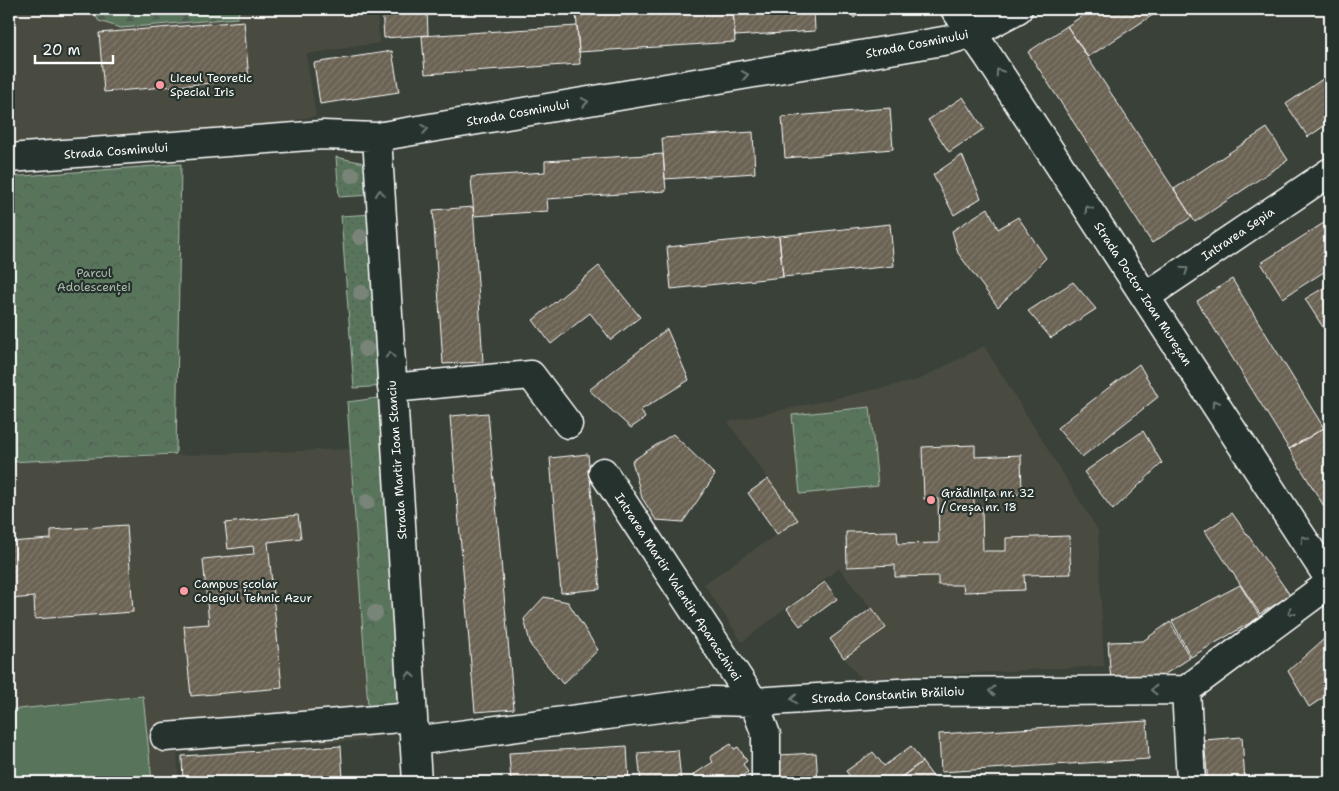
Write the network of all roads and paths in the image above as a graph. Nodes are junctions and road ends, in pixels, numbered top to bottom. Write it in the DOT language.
graph roads {
  1 [pos="955,9"];
  2 [pos="1018,9"];
  3 [pos="972,33"];
  4 [pos="376,138"];
  5 [pos="9,158"];
  6 [pos="1330,172"];
  7 [pos="1145,297"];
  8 [pos="392,388"];
  9 [pos="568,424"];
  10 [pos="603,472"];
  11 [pos="1330,582"];
  12 [pos="1186,690"];
  13 [pos="754,702"];
  14 [pos="414,729"];
  15 [pos="165,737"];
  16 [pos="417,782"];
  17 [pos="766,782"];
  18 [pos="1191,782"];
  1 -- 3 [label="street, Strada Doctor Ioan Mureșan"];
  2 -- 3 [label="street, Strada Cosminului"];
  4 -- 3 [label="street, Strada Cosminului, one-way"];
  7 -- 3 [label="street, Strada Doctor Ioan Mureșan, one-way"];
  4 -- 5 [label="street, Strada Cosminului"];
  8 -- 4 [label="street, Strada Martir Ioan Stanciu, one-way"];
  7 -- 6 [label="street, Intrarea Sepia, one-way"];
  11 -- 7 [label="street, Strada Doctor Ioan Mureșan, one-way"];
  8 -- 9 [label="street"];
  14 -- 8 [label="street, Strada Martir Ioan Stanciu, one-way"];
  10 -- 13 [label="street, Intrarea Martir Valentin Aparaschivei"];
  11 -- 12 [label="street, one-way"];
  12 -- 13 [label="street, Strada Constantin Brăiloiu, one-way"];
  12 -- 18 [label="street"];
  13 -- 14 [label="street, Strada Constantin Brăiloiu"];
  13 -- 17 [label="street, Intrarea Martir Valentin Aparaschivei"];
  14 -- 15 [label="street, Strada Constantin Brăiloiu"];
  14 -- 16 [label="street, Strada Martir Ioan Stanciu"];
}
